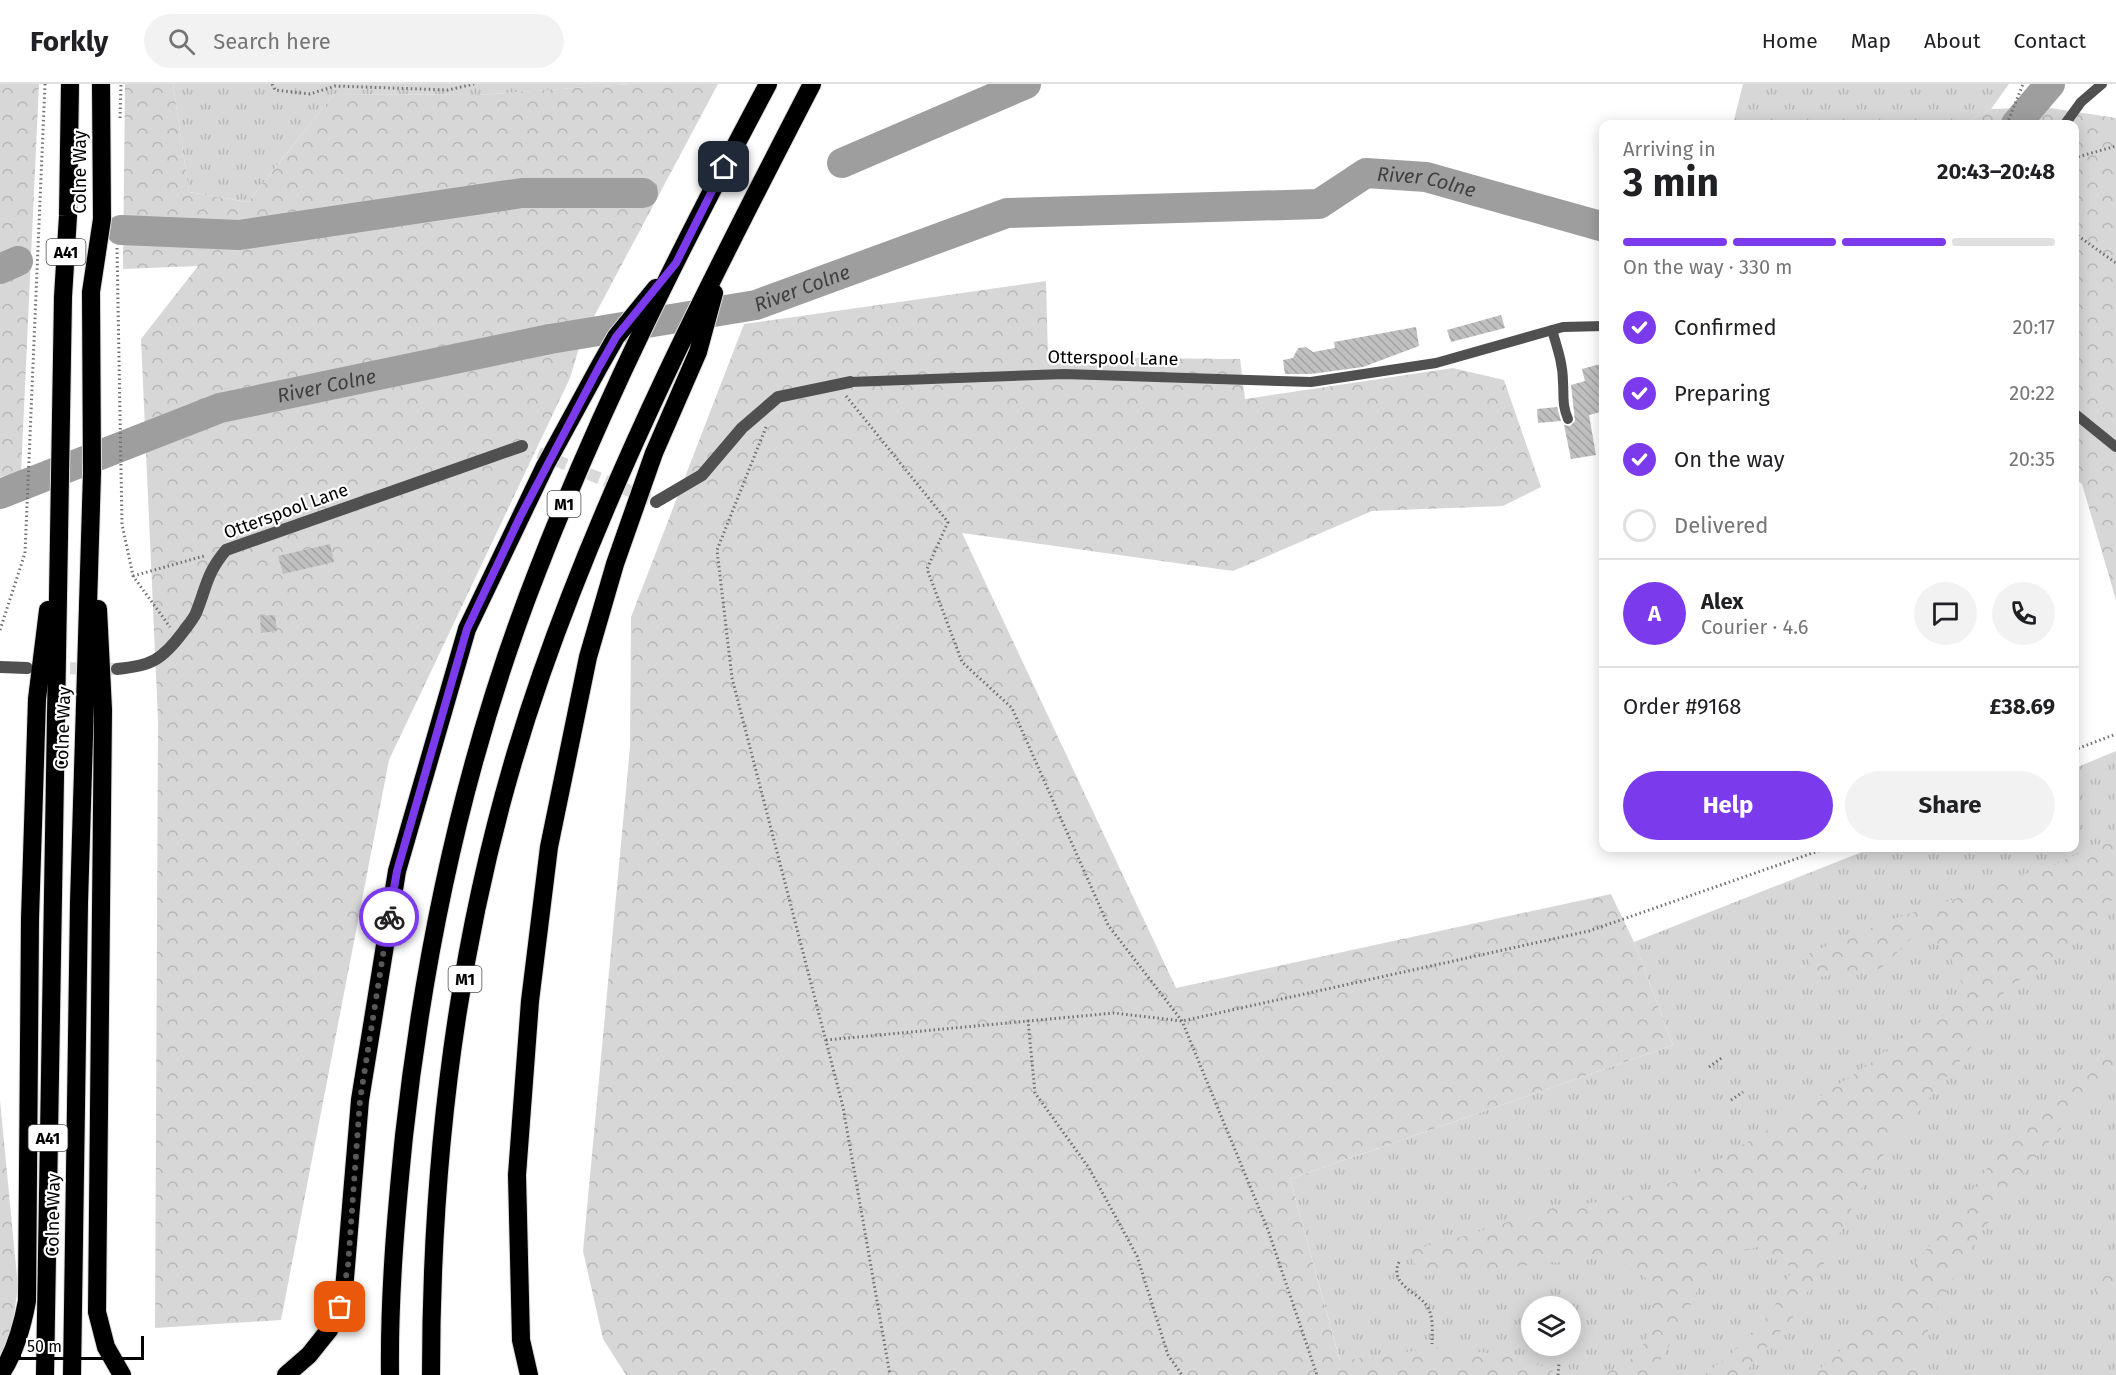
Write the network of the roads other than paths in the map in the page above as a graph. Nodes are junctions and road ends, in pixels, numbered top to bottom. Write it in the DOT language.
graph roads {
  1 [pos="70,84"];
  2 [pos="101,84"];
  3 [pos="768,84"];
  4 [pos="812,84"];
  5 [pos="2102,84"];
  6 [pos="2069,120"];
  7 [pos="724,254"];
  8 [pos="676,263"];
  9 [pos="1599,326"];
  10 [pos="1552,330"];
  11 [pos="850,382"];
  12 [pos="2079,417"];
  13 [pos="1568,419"];
  14 [pos="522,446"];
  15 [pos="2116,447"];
  16 [pos="92,473"];
  17 [pos="656,502"];
  18 [pos="60,507"];
  19 [pos="0,667"];
  20 [pos="27,668"];
  21 [pos="117,669"];
  22 [pos="0,1375"];
  23 [pos="45,1375"];
  24 [pos="72,1375"];
  25 [pos="122,1375"];
  26 [pos="286,1375"];
  27 [pos="390,1375"];
  28 [pos="431,1375"];
  29 [pos="529,1375"];
  1 -- 18 [label="highway, Colne Way / A41"];
  2 -- 16 [label="highway, Colne Way / A41"];
  3 -- 8 [label="highway, M1"];
  4 -- 7 [label="highway, M1"];
  5 -- 6 [label="lane"];
  7 -- 28 [label="highway, M1"];
  7 -- 29 [label="highway, M1"];
  8 -- 26 [label="highway, M1"];
  8 -- 27 [label="highway, M1"];
  9 -- 10 [label="lane, Otterspool Lane"];
  10 -- 11 [label="lane, Otterspool Lane"];
  10 -- 13 [label="lane"];
  11 -- 17 [label="street, Otterspool Lane"];
  12 -- 15 [label="lane"];
  14 -- 21 [label="street, Otterspool Lane"];
  16 -- 24 [label="highway, Colne Way / A41"];
  16 -- 25 [label="highway"];
  18 -- 22 [label="highway"];
  18 -- 23 [label="highway, Colne Way / A41"];
  19 -- 20 [label="street"];
}
